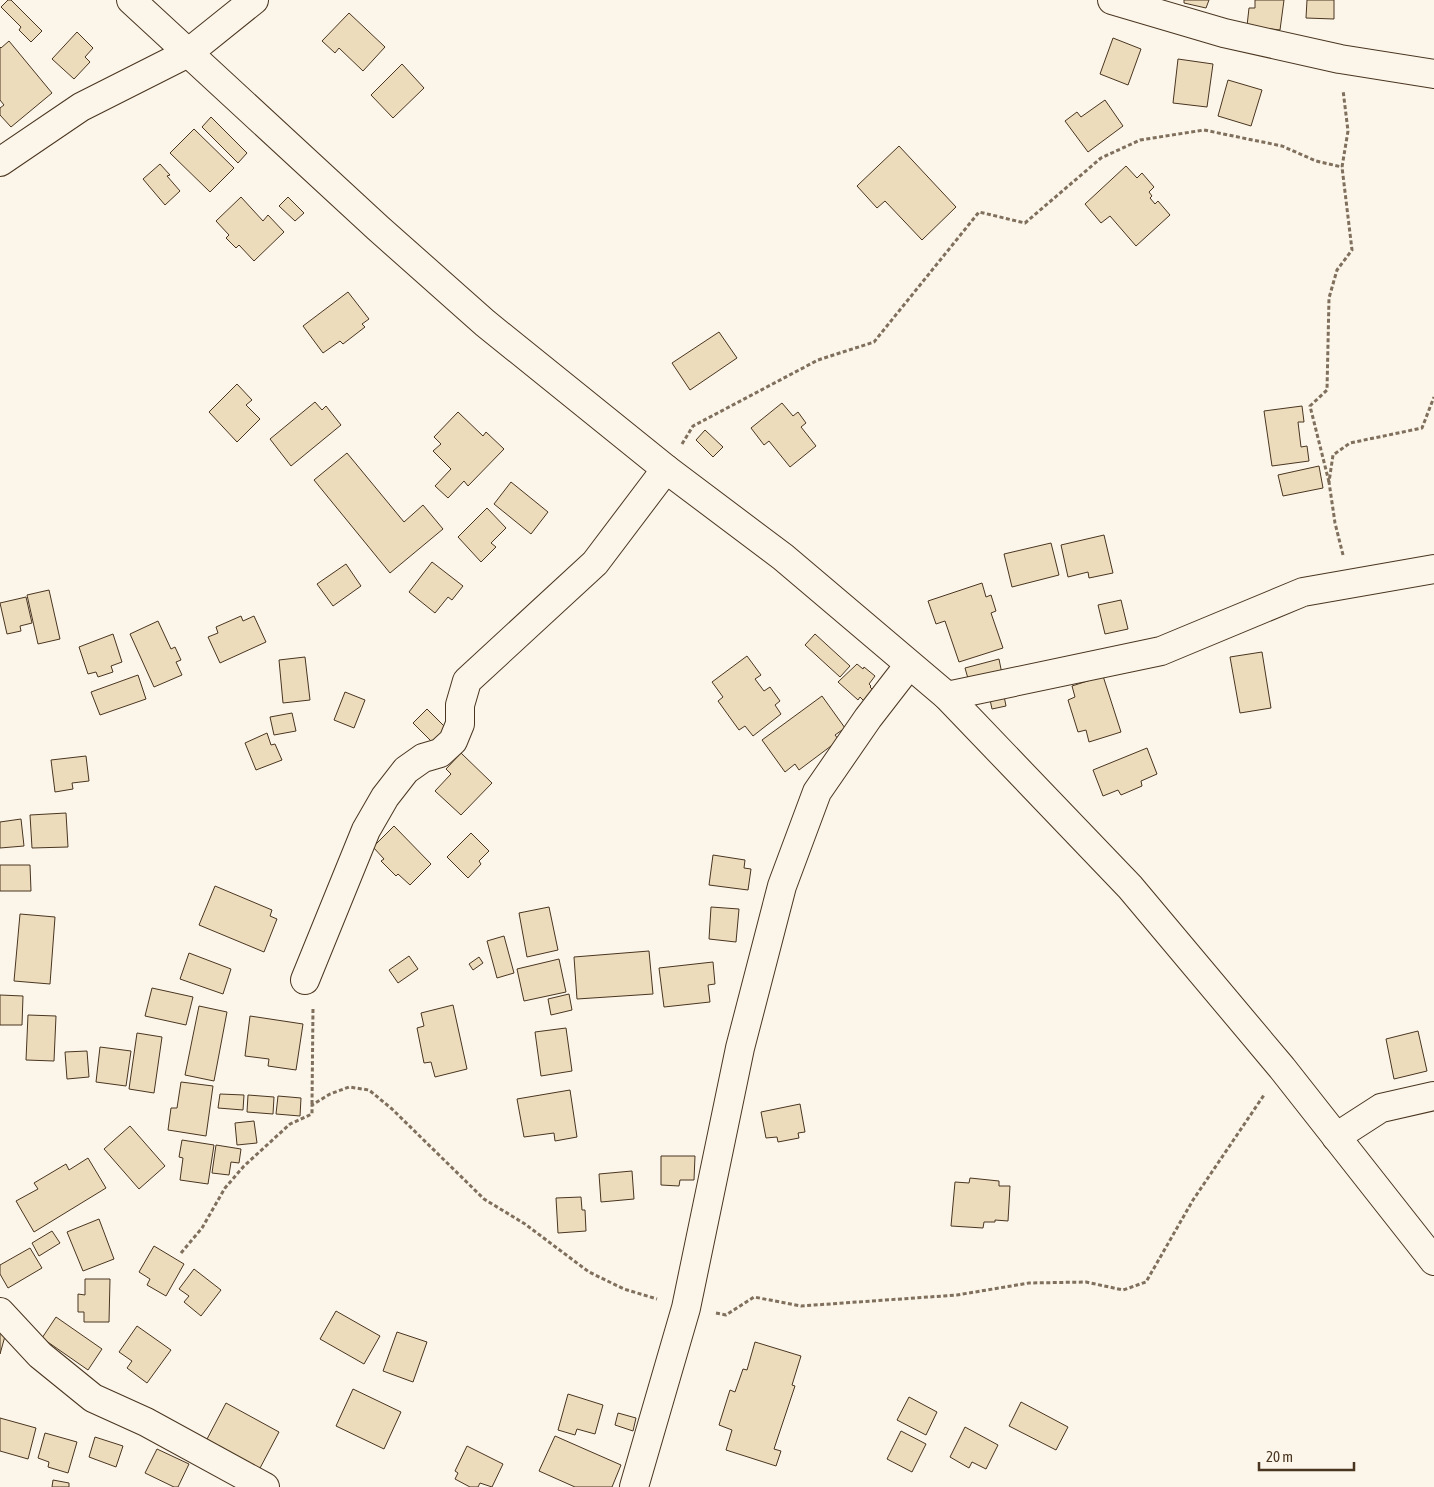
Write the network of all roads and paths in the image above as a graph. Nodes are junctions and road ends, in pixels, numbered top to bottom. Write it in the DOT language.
graph roads {
  1 [pos="131,0"];
  2 [pos="254,0"];
  3 [pos="1114,1"];
  4 [pos="188,53"];
  5 [pos="1340,59"];
  6 [pos="1434,74"];
  7 [pos="0,162"];
  8 [pos="1342,167"];
  9 [pos="1434,397"];
  10 [pos="666,469"];
  11 [pos="1328,482"];
  12 [pos="1434,569"];
  13 [pos="1350,582"];
  14 [pos="909,665"];
  15 [pos="947,696"];
  16 [pos="305,980"];
  17 [pos="1282,1068"];
  18 [pos="1434,1096"];
  19 [pos="312,1105"];
  20 [pos="1336,1137"];
  21 [pos="181,1253"];
  22 [pos="1434,1261"];
  23 [pos="686,1308"];
  24 [pos="0,1312"];
  25 [pos="265,1487"];
  26 [pos="634,1487"];
  1 -- 4 [label="street"];
  2 -- 4 [label="street"];
  3 -- 5 [label="street"];
  4 -- 7 [label="street"];
  4 -- 10 [label="street"];
  5 -- 6 [label="street"];
  5 -- 8 [label="path"];
  8 -- 10 [label="path"];
  8 -- 11 [label="path"];
  9 -- 11 [label="path"];
  10 -- 14 [label="street"];
  10 -- 16 [label="street"];
  11 -- 13 [label="path"];
  12 -- 13 [label="street"];
  13 -- 15 [label="street"];
  14 -- 15 [label="street"];
  14 -- 23 [label="street"];
  15 -- 17 [label="street"];
  16 -- 19 [label="path"];
  17 -- 20 [label="street"];
  17 -- 23 [label="path"];
  18 -- 20 [label="street"];
  19 -- 21 [label="path"];
  19 -- 23 [label="path"];
  20 -- 22 [label="street"];
  23 -- 26 [label="street"];
  24 -- 25 [label="street"];
}
